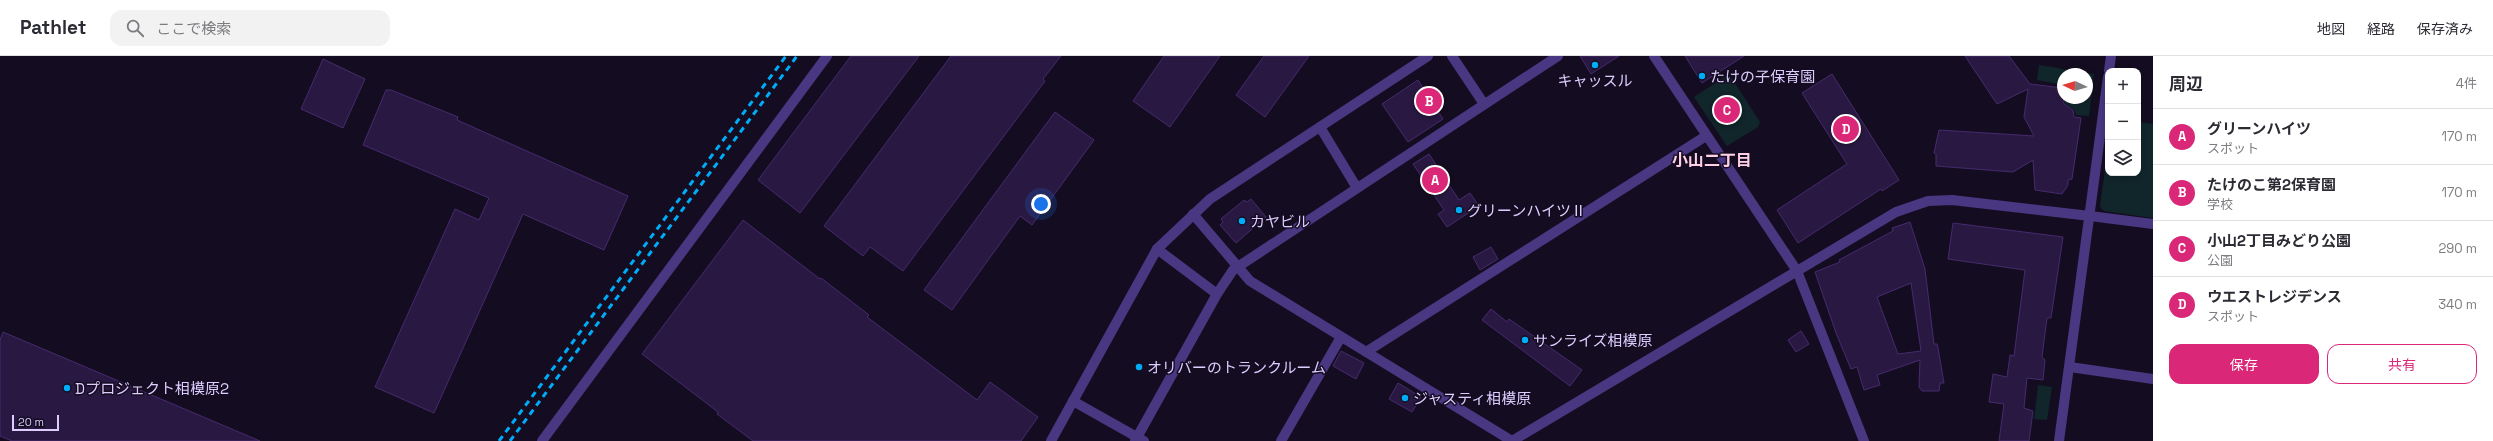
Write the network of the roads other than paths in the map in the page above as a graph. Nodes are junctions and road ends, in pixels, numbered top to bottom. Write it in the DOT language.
graph roads {
  1 [pos="827,56"];
  2 [pos="1428,56"];
  3 [pos="1452,56"];
  4 [pos="1558,56"];
  5 [pos="1654,56"];
  6 [pos="2111,56"];
  7 [pos="2109,68"];
  8 [pos="2105,100"];
  9 [pos="1484,104"];
  10 [pos="1320,127"];
  11 [pos="1706,136"];
  12 [pos="1357,188"];
  13 [pos="1193,214"];
  14 [pos="2090,216"];
  15 [pos="2153,224"];
  16 [pos="1157,249"];
  17 [pos="1237,266"];
  18 [pos="1797,271"];
  19 [pos="1217,294"];
  20 [pos="1341,337"];
  21 [pos="1366,352"];
  22 [pos="2070,367"];
  23 [pos="2153,379"];
  24 [pos="1073,401"];
  25 [pos="1139,440"];
  26 [pos="542,441"];
  27 [pos="1051,441"];
  28 [pos="1282,441"];
  29 [pos="1512,441"];
  30 [pos="1864,441"];
  31 [pos="2059,441"];
  1 -- 26 [label="street"];
  2 -- 10 [label="street"];
  3 -- 9 [label="street"];
  4 -- 9 [label="street"];
  5 -- 11 [label="street"];
  6 -- 7 [label="street"];
  8 -- 14 [label="street"];
  9 -- 12 [label="street"];
  10 -- 12 [label="street"];
  10 -- 13 [label="street"];
  11 -- 18 [label="street"];
  11 -- 21 [label="street"];
  12 -- 17 [label="street"];
  13 -- 16 [label="street"];
  13 -- 17 [label="street"];
  14 -- 15 [label="street"];
  14 -- 18 [label="street"];
  14 -- 22 [label="street"];
  16 -- 19 [label="street"];
  16 -- 24 [label="street"];
  17 -- 19 [label="street"];
  17 -- 20 [label="street"];
  18 -- 29 [label="street"];
  18 -- 30 [label="street"];
  19 -- 25 [label="street"];
  20 -- 21 [label="street"];
  20 -- 28 [label="street"];
  21 -- 29 [label="street"];
  22 -- 23 [label="street"];
  22 -- 31 [label="street"];
  24 -- 25 [label="street"];
  24 -- 27 [label="street"];
}
